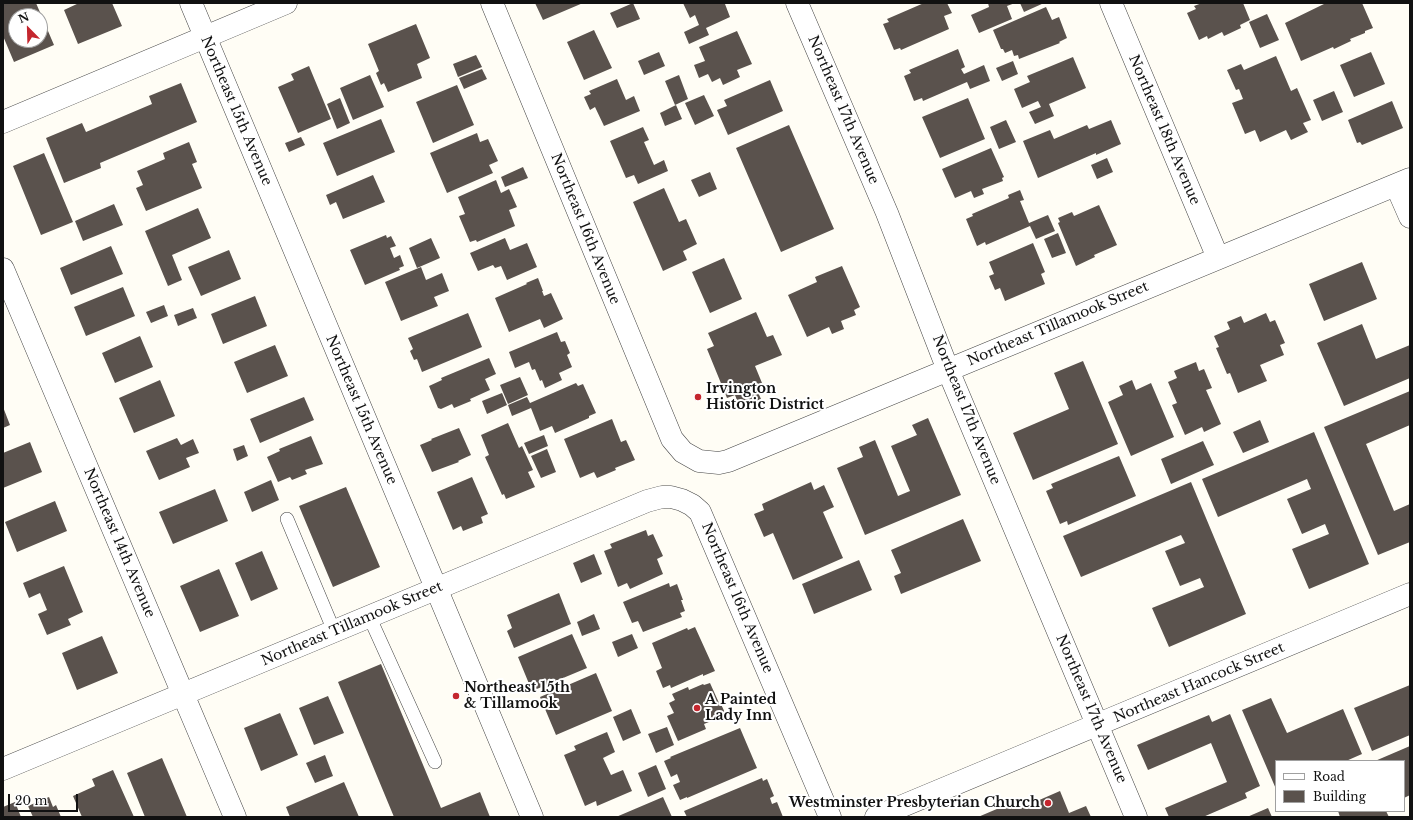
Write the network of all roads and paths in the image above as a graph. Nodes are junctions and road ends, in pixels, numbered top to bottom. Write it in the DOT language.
graph roads {
  1 [pos="191,3"];
  2 [pos="286,3"];
  3 [pos="492,3"];
  4 [pos="798,3"];
  5 [pos="1111,3"];
  6 [pos="205,37"];
  7 [pos="3,122"];
  8 [pos="1403,182"];
  9 [pos="1410,217"];
  10 [pos="1218,258"];
  11 [pos="3,270"];
  12 [pos="948,370"];
  13 [pos="683,452"];
  14 [pos="700,512"];
  15 [pos="288,519"];
  16 [pos="436,589"];
  17 [pos="1410,594"];
  18 [pos="369,616"];
  19 [pos="334,631"];
  20 [pos="183,694"];
  21 [pos="1097,725"];
  22 [pos="435,762"];
  23 [pos="3,769"];
  24 [pos="235,817"];
  25 [pos="532,817"];
  26 [pos="830,817"];
  27 [pos="876,817"];
  28 [pos="1136,817"];
  1 -- 6 [label="street, Northeast 15th Avenue"];
  2 -- 6 [label="street"];
  3 -- 13 [label="street, Northeast 16th Avenue"];
  4 -- 12 [label="street, Northeast 17th Avenue"];
  5 -- 10 [label="street, Northeast 18th Avenue"];
  6 -- 7 [label="street"];
  6 -- 16 [label="street, Northeast 15th Avenue"];
  8 -- 9 [label="street"];
  8 -- 10 [label="street, Northeast Tillamook Street"];
  10 -- 12 [label="street, Northeast Tillamook Street"];
  11 -- 20 [label="street, Northeast 14th Avenue"];
  12 -- 13 [label="street, Northeast Tillamook Street"];
  12 -- 21 [label="street, Northeast 17th Avenue"];
  14 -- 16 [label="street, Northeast Tillamook Street"];
  14 -- 26 [label="street, Northeast 16th Avenue"];
  15 -- 19 [label="lane"];
  16 -- 18 [label="street, Northeast Tillamook Street"];
  16 -- 25 [label="street, Northeast 15th Avenue"];
  17 -- 21 [label="street, Northeast Hancock Street"];
  18 -- 19 [label="street, Northeast Tillamook Street"];
  18 -- 22 [label="lane"];
  19 -- 20 [label="street, Northeast Tillamook Street"];
  20 -- 23 [label="street, Northeast Tillamook Street"];
  20 -- 24 [label="street, Northeast 14th Avenue"];
  21 -- 27 [label="street, Northeast Hancock Street"];
  21 -- 28 [label="street, Northeast 17th Avenue"];
}
